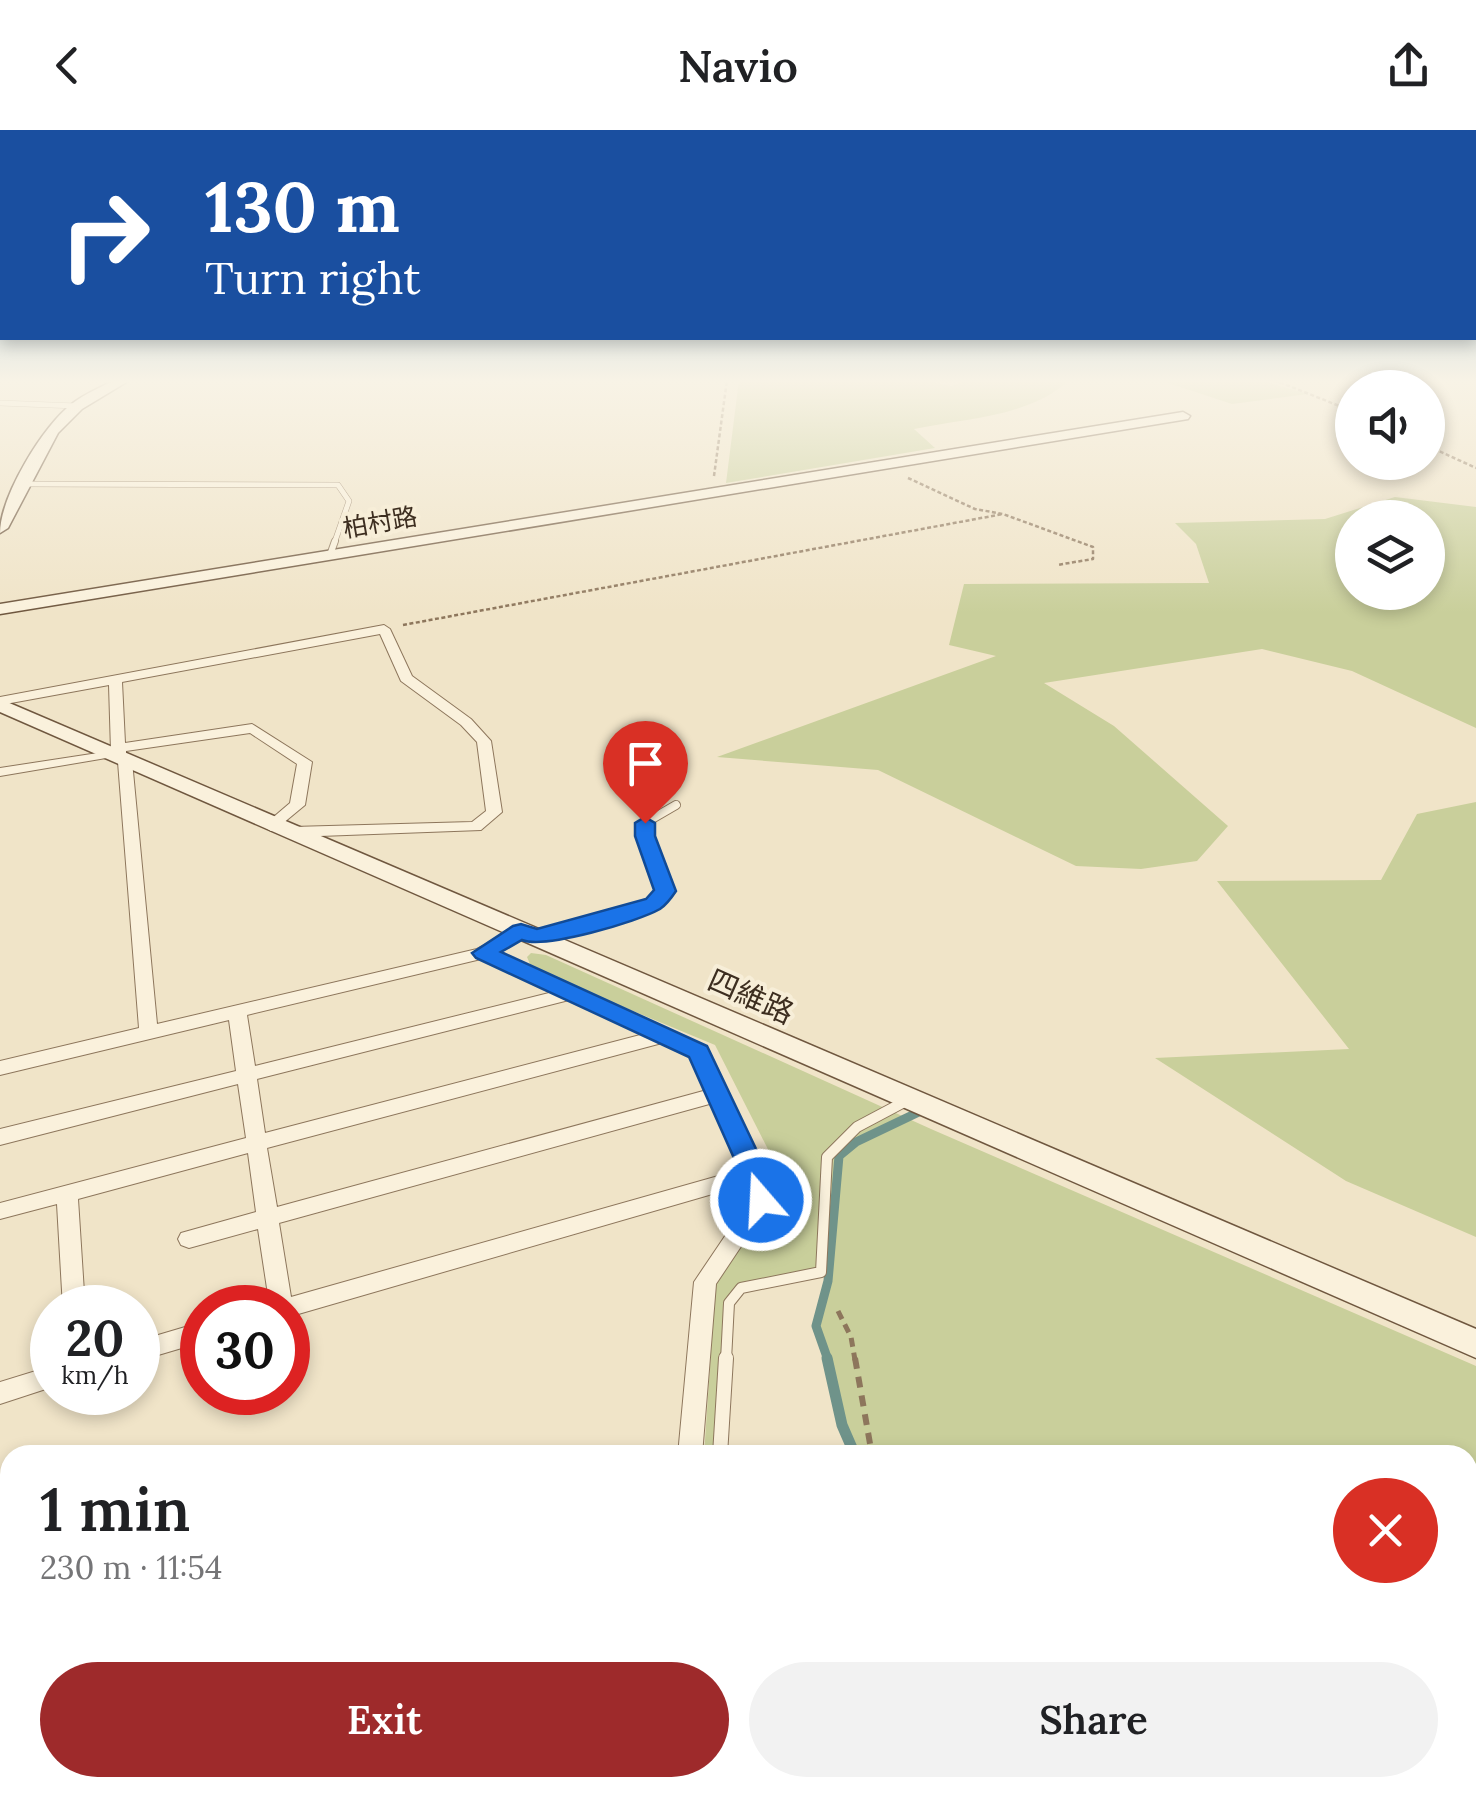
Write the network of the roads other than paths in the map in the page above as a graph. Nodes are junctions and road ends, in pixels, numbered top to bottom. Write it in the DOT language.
graph roads {
  1 [pos="36,458"];
  2 [pos="921,458"];
  3 [pos="21,484"];
  4 [pos="0,528"];
  5 [pos="330,555"];
  6 [pos="0,609"];
  7 [pos="115,679"];
  8 [pos="0,703"];
  9 [pos="118,755"];
  10 [pos="0,772"];
  11 [pos="676,805"];
  12 [pos="278,829"];
  13 [pos="528,934"];
  14 [pos="484,953"];
  15 [pos="568,994"];
  16 [pos="237,1012"];
  17 [pos="149,1033"];
  18 [pos="666,1035"];
  19 [pos="0,1068"];
  20 [pos="246,1074"];
  21 [pos="716,1095"];
  22 [pos="908,1100"];
  23 [pos="0,1137"];
  24 [pos="255,1143"];
  25 [pos="755,1174"];
  26 [pos="67,1193"];
  27 [pos="0,1212"];
  28 [pos="268,1217"];
  29 [pos="189,1239"];
  30 [pos="73,1285"];
  31 [pos="279,1285"];
  32 [pos="310,1300"];
  33 [pos="1476,1344"];
  34 [pos="30,1384"];
  35 [pos="0,1393"];
  36 [pos="691,1445"];
  37 [pos="721,1445"];
  1 -- 3 [label="street"];
  2 -- 5 [label="street, 柏村路"];
  3 -- 4 [label="street"];
  3 -- 5 [label="lane"];
  5 -- 6 [label="street, 柏村路"];
  7 -- 8 [label="street"];
  7 -- 9 [label="street"];
  7 -- 12 [label="street"];
  8 -- 9 [label="street, 四維路"];
  9 -- 10 [label="street"];
  9 -- 12 [label="street, 四維路"];
  9 -- 12 [label="street"];
  9 -- 17 [label="street"];
  11 -- 13 [label="lane"];
  12 -- 13 [label="street, 四維路"];
  13 -- 14 [label="street"];
  13 -- 22 [label="street, 四維路"];
  14 -- 15 [label="street"];
  14 -- 16 [label="street"];
  15 -- 18 [label="street"];
  15 -- 20 [label="street"];
  16 -- 17 [label="street"];
  16 -- 20 [label="street"];
  17 -- 19 [label="street"];
  18 -- 21 [label="street"];
  18 -- 24 [label="street"];
  20 -- 23 [label="street"];
  20 -- 24 [label="street"];
  21 -- 25 [label="street"];
  21 -- 28 [label="street"];
  22 -- 33 [label="street, 四維路"];
  22 -- 37 [label="lane"];
  24 -- 26 [label="street"];
  24 -- 28 [label="street"];
  25 -- 32 [label="street"];
  25 -- 36 [label="street"];
  26 -- 27 [label="street"];
  26 -- 30 [label="street"];
  28 -- 29 [label="street"];
  28 -- 31 [label="street"];
  34 -- 35 [label="street"];
}
